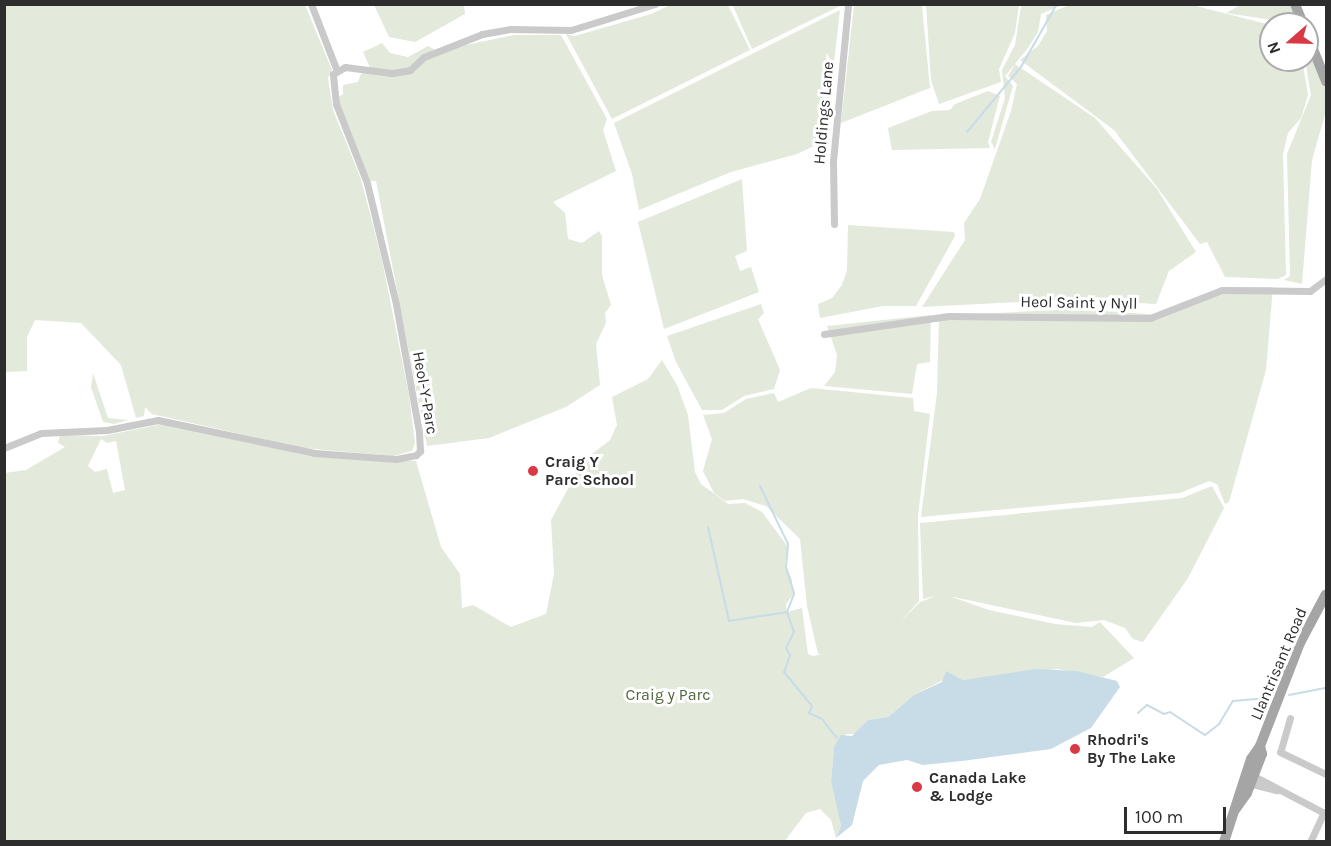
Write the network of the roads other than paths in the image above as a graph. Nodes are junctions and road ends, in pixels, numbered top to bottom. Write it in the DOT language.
graph roads {
  1 [pos="311,4"];
  2 [pos="655,4"];
  3 [pos="848,4"];
  4 [pos="1319,64"];
  5 [pos="337,71"];
  6 [pos="1326,81"];
  7 [pos="834,224"];
  8 [pos="1326,279"];
  9 [pos="824,334"];
  10 [pos="4,448"];
  11 [pos="1326,594"];
  12 [pos="1290,718"];
  13 [pos="1326,774"];
  14 [pos="1248,778"];
  15 [pos="1325,813"];
  16 [pos="1224,842"];
  17 [pos="1310,842"];
  1 -- 5 [label="street"];
  2 -- 5 [label="street"];
  3 -- 7 [label="street, Holdings Lane"];
  4 -- 6 [label="main road"];
  5 -- 10 [label="street, Heol-Y-Parc"];
  8 -- 9 [label="street, Heol Saint y Nyll"];
  11 -- 14 [label="main road, Llantrisant Road"];
  12 -- 13 [label="street"];
  14 -- 15 [label="street"];
  14 -- 16 [label="main road, Llantrisant Road"];
  15 -- 17 [label="street"];
}
